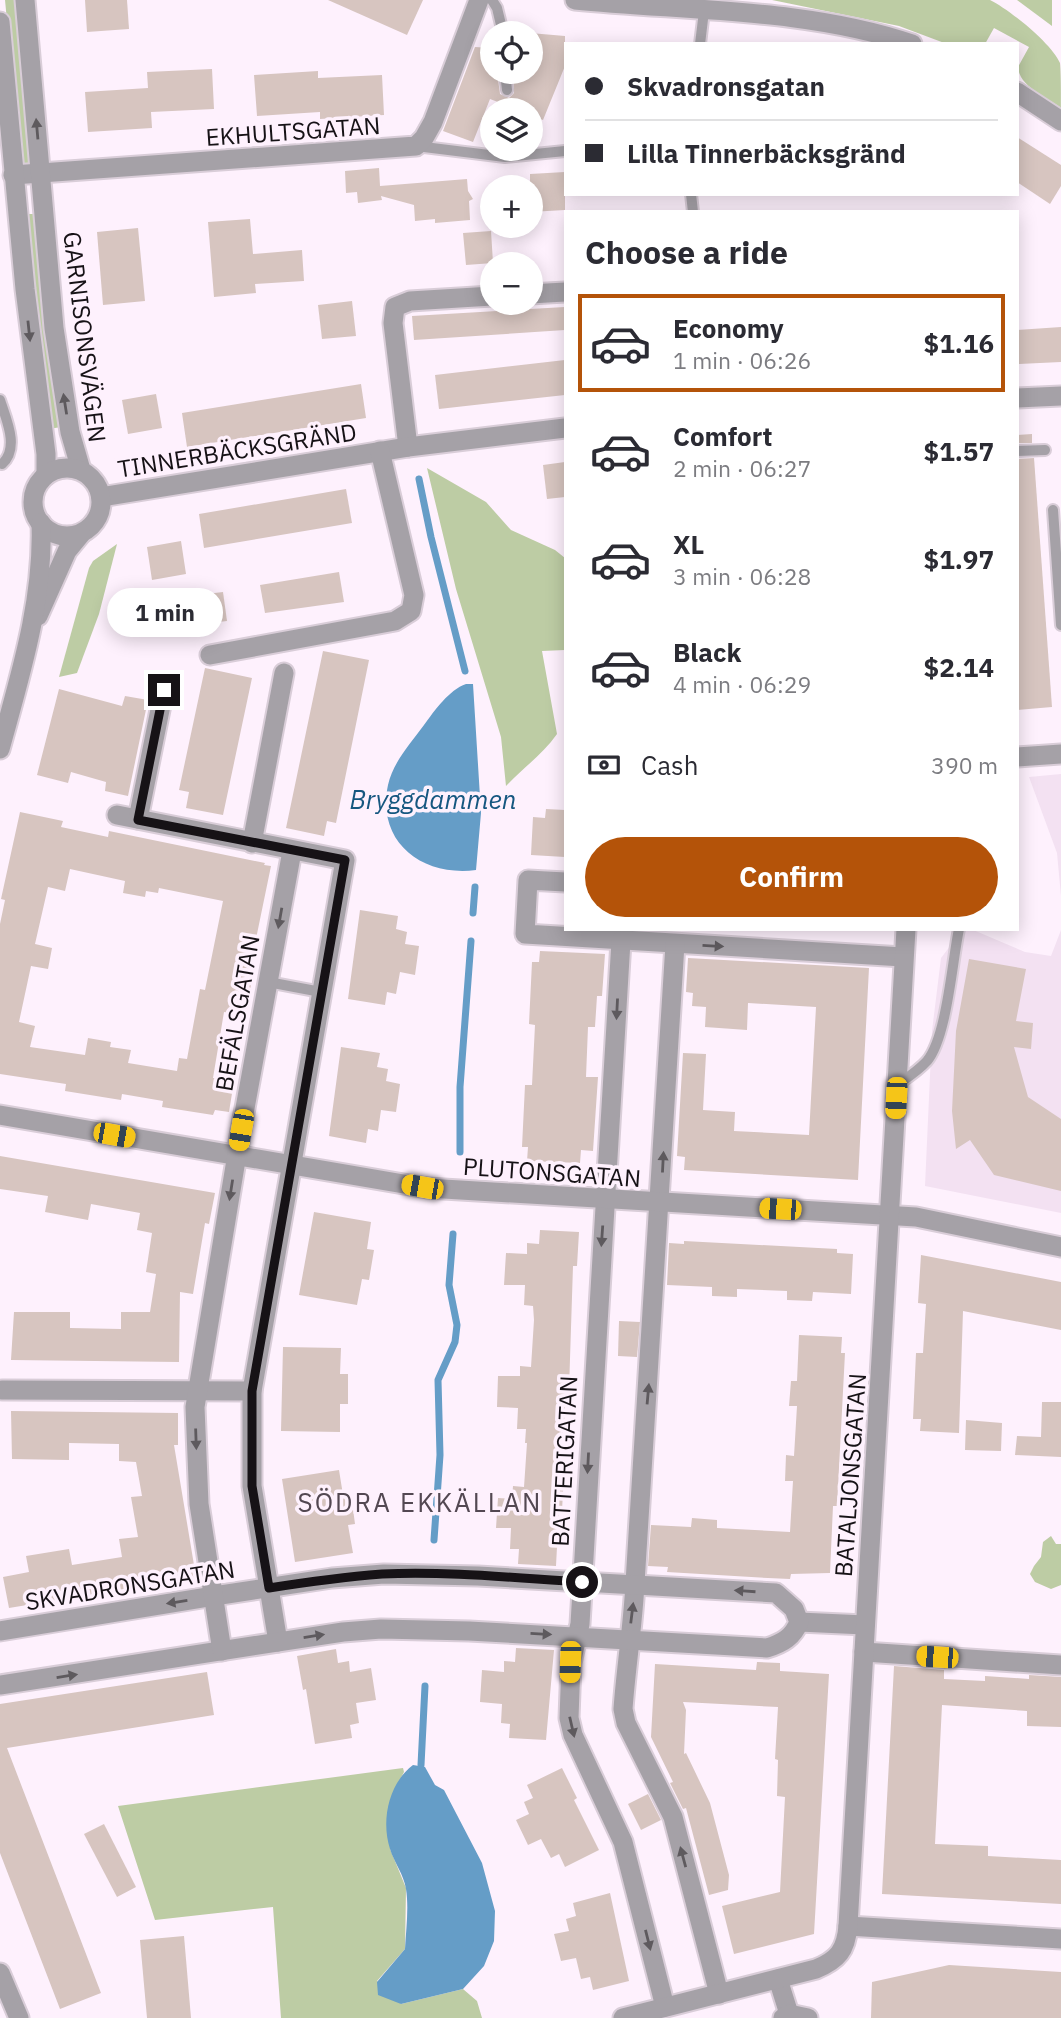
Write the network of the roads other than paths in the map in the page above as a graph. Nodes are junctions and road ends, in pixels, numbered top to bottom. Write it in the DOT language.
graph roads {
  1 [pos="24,0"];
  2 [pos="479,0"];
  3 [pos="492,0"];
  4 [pos="575,0"];
  5 [pos="704,11"];
  6 [pos="500,21"];
  7 [pos="0,22"];
  8 [pos="700,42"];
  9 [pos="906,42"];
  10 [pos="506,84"];
  11 [pos="3,89"];
  12 [pos="507,90"];
  13 [pos="1019,93"];
  14 [pos="1061,121"];
  15 [pos="416,146"];
  16 [pos="564,151"];
  17 [pos="41,173"];
  18 [pos="7,175"];
  19 [pos="564,292"];
  20 [pos="543,293"];
  21 [pos="480,297"];
  22 [pos="1061,396"];
  23 [pos="1019,398"];
  24 [pos="0,400"];
  25 [pos="564,428"];
  26 [pos="408,447"];
  27 [pos="1045,450"];
  28 [pos="380,451"];
  29 [pos="1019,451"];
  30 [pos="2,464"];
  31 [pos="81,470"];
  32 [pos="47,475"];
  33 [pos="102,497"];
  34 [pos="1053,510"];
  35 [pos="41,523"];
  36 [pos="80,534"];
  37 [pos="1061,625"];
  38 [pos="32,629"];
  39 [pos="211,655"];
  40 [pos="284,673"];
  41 [pos="164,690"];
  42 [pos="0,749"];
  43 [pos="1061,754"];
  44 [pos="1019,757"];
  45 [pos="117,815"];
  46 [pos="138,820"];
  47 [pos="252,843"];
  48 [pos="292,851"];
  49 [pos="564,882"];
  50 [pos="906,931"];
  51 [pos="959,931"];
  52 [pos="621,941"];
  53 [pos="675,944"];
  54 [pos="903,957"];
  55 [pos="268,982"];
  56 [pos="321,992"];
  57 [pos="897,1086"];
  58 [pos="0,1115"];
  59 [pos="237,1156"];
  60 [pos="292,1165"];
  61 [pos="604,1200"];
  62 [pos="660,1203"];
  63 [pos="889,1215"];
  64 [pos="1061,1247"];
  65 [pos="2,1390"];
  66 [pos="197,1391"];
  67 [pos="252,1391"];
  68 [pos="582,1582"];
  69 [pos="635,1585"];
  70 [pos="269,1588"];
  71 [pos="214,1596"];
  72 [pos="799,1622"];
  73 [pos="865,1625"];
  74 [pos="0,1631"];
  75 [pos="579,1636"];
  76 [pos="629,1641"];
  77 [pos="278,1642"];
  78 [pos="222,1651"];
  79 [pos="864,1652"];
  80 [pos="1061,1665"];
  81 [pos="0,1685"];
  82 [pos="848,1926"];
  83 [pos="1061,1939"];
  84 [pos="0,1973"];
  85 [pos="778,1979"];
  86 [pos="719,1994"];
  87 [pos="665,2007"];
  88 [pos="793,2017"];
  89 [pos="19,2018"];
  90 [pos="623,2018"];
  17 -- 1 [label="street, GARNISONSVÄGEN, one-way"];
  2 -- 15 [label="street, EKHULTSGATAN"];
  3 -- 6 [label="lane"];
  4 -- 5 [label="street"];
  5 -- 8 [label="lane"];
  5 -- 9 [label="street"];
  7 -- 11 [label="street"];
  10 -- 12 [label="lane"];
  11 -- 18 [label="street"];
  13 -- 14 [label="street"];
  15 -- 16 [label="lane"];
  15 -- 17 [label="street, EKHULTSGATAN"];
  17 -- 18 [label="street, EKHULTSGATAN"];
  31 -- 17 [label="street, GARNISONSVÄGEN, one-way"];
  18 -- 32 [label="street, one-way"];
  19 -- 20 [label="street"];
  21 -- 26 [label="street"];
  22 -- 23 [label="street"];
  24 -- 30 [label="lane"];
  25 -- 26 [label="street, TINNERBÄCKSGRÄND"];
  26 -- 28 [label="street, TINNERBÄCKSGRÄND"];
  27 -- 29 [label="lane"];
  28 -- 33 [label="street, TINNERBÄCKSGRÄND"];
  28 -- 39 [label="street, TINNERBÄCKSGRÄND"];
  31 -- 32 [label="street"];
  31 -- 33 [label="street"];
  32 -- 35 [label="street"];
  33 -- 36 [label="street"];
  34 -- 37 [label="lane"];
  35 -- 36 [label="street"];
  35 -- 38 [label="street"];
  36 -- 38 [label="street"];
  38 -- 42 [label="street"];
  40 -- 47 [label="street"];
  41 -- 46 [label="street"];
  43 -- 44 [label="street"];
  45 -- 46 [label="street"];
  46 -- 47 [label="street"];
  47 -- 48 [label="street"];
  48 -- 55 [label="street, BEFÄLSGATAN, one-way"];
  48 -- 56 [label="street"];
  49 -- 52 [label="street"];
  50 -- 54 [label="street, BATALJONSGATAN"];
  51 -- 57 [label="lane"];
  52 -- 53 [label="street"];
  52 -- 61 [label="street, BATTERIGATAN, one-way"];
  53 -- 54 [label="street, one-way"];
  62 -- 53 [label="street, one-way"];
  54 -- 57 [label="street, BATALJONSGATAN"];
  55 -- 56 [label="lane"];
  55 -- 59 [label="street, BEFÄLSGATAN"];
  56 -- 60 [label="street"];
  57 -- 63 [label="street, BATALJONSGATAN"];
  58 -- 59 [label="street, PLUTONSGATAN"];
  59 -- 60 [label="street, PLUTONSGATAN"];
  59 -- 66 [label="street, BEFÄLSGATAN, one-way"];
  60 -- 61 [label="street, PLUTONSGATAN"];
  60 -- 67 [label="street"];
  61 -- 62 [label="street, PLUTONSGATAN"];
  61 -- 68 [label="street, BATTERIGATAN, one-way"];
  62 -- 63 [label="street, PLUTONSGATAN"];
  69 -- 62 [label="street, one-way"];
  63 -- 64 [label="street, PLUTONSGATAN"];
  63 -- 73 [label="street, BATALJONSGATAN"];
  65 -- 66 [label="street"];
  66 -- 67 [label="street"];
  66 -- 71 [label="street, BEFÄLSGATAN, one-way"];
  67 -- 70 [label="street"];
  68 -- 69 [label="street, SKVADRONSGATAN"];
  68 -- 70 [label="street, SKVADRONSGATAN"];
  68 -- 75 [label="street, BATTERIGATAN"];
  72 -- 69 [label="street, SKVADRONSGATAN, one-way"];
  76 -- 69 [label="street, one-way"];
  70 -- 71 [label="street, SKVADRONSGATAN"];
  70 -- 77 [label="street"];
  71 -- 74 [label="street, SKVADRONSGATAN, one-way"];
  71 -- 78 [label="street, BEFÄLSGATAN"];
  72 -- 73 [label="street"];
  72 -- 76 [label="street"];
  73 -- 79 [label="street, BATALJONSGATAN"];
  75 -- 76 [label="street"];
  77 -- 75 [label="street, one-way"];
  75 -- 87 [label="street, BATTERIGATAN, one-way"];
  86 -- 76 [label="street, one-way"];
  77 -- 78 [label="street"];
  81 -- 78 [label="street, one-way"];
  79 -- 80 [label="street"];
  79 -- 82 [label="street, BATALJONSGATAN"];
  82 -- 83 [label="street"];
  82 -- 85 [label="street, BATALJONSGATAN"];
  84 -- 89 [label="street"];
  85 -- 86 [label="street, BATALJONSGATAN"];
  85 -- 88 [label="street"];
  86 -- 87 [label="street, BATALJONSGATAN"];
  87 -- 90 [label="street, BATALJONSGATAN"];
}
